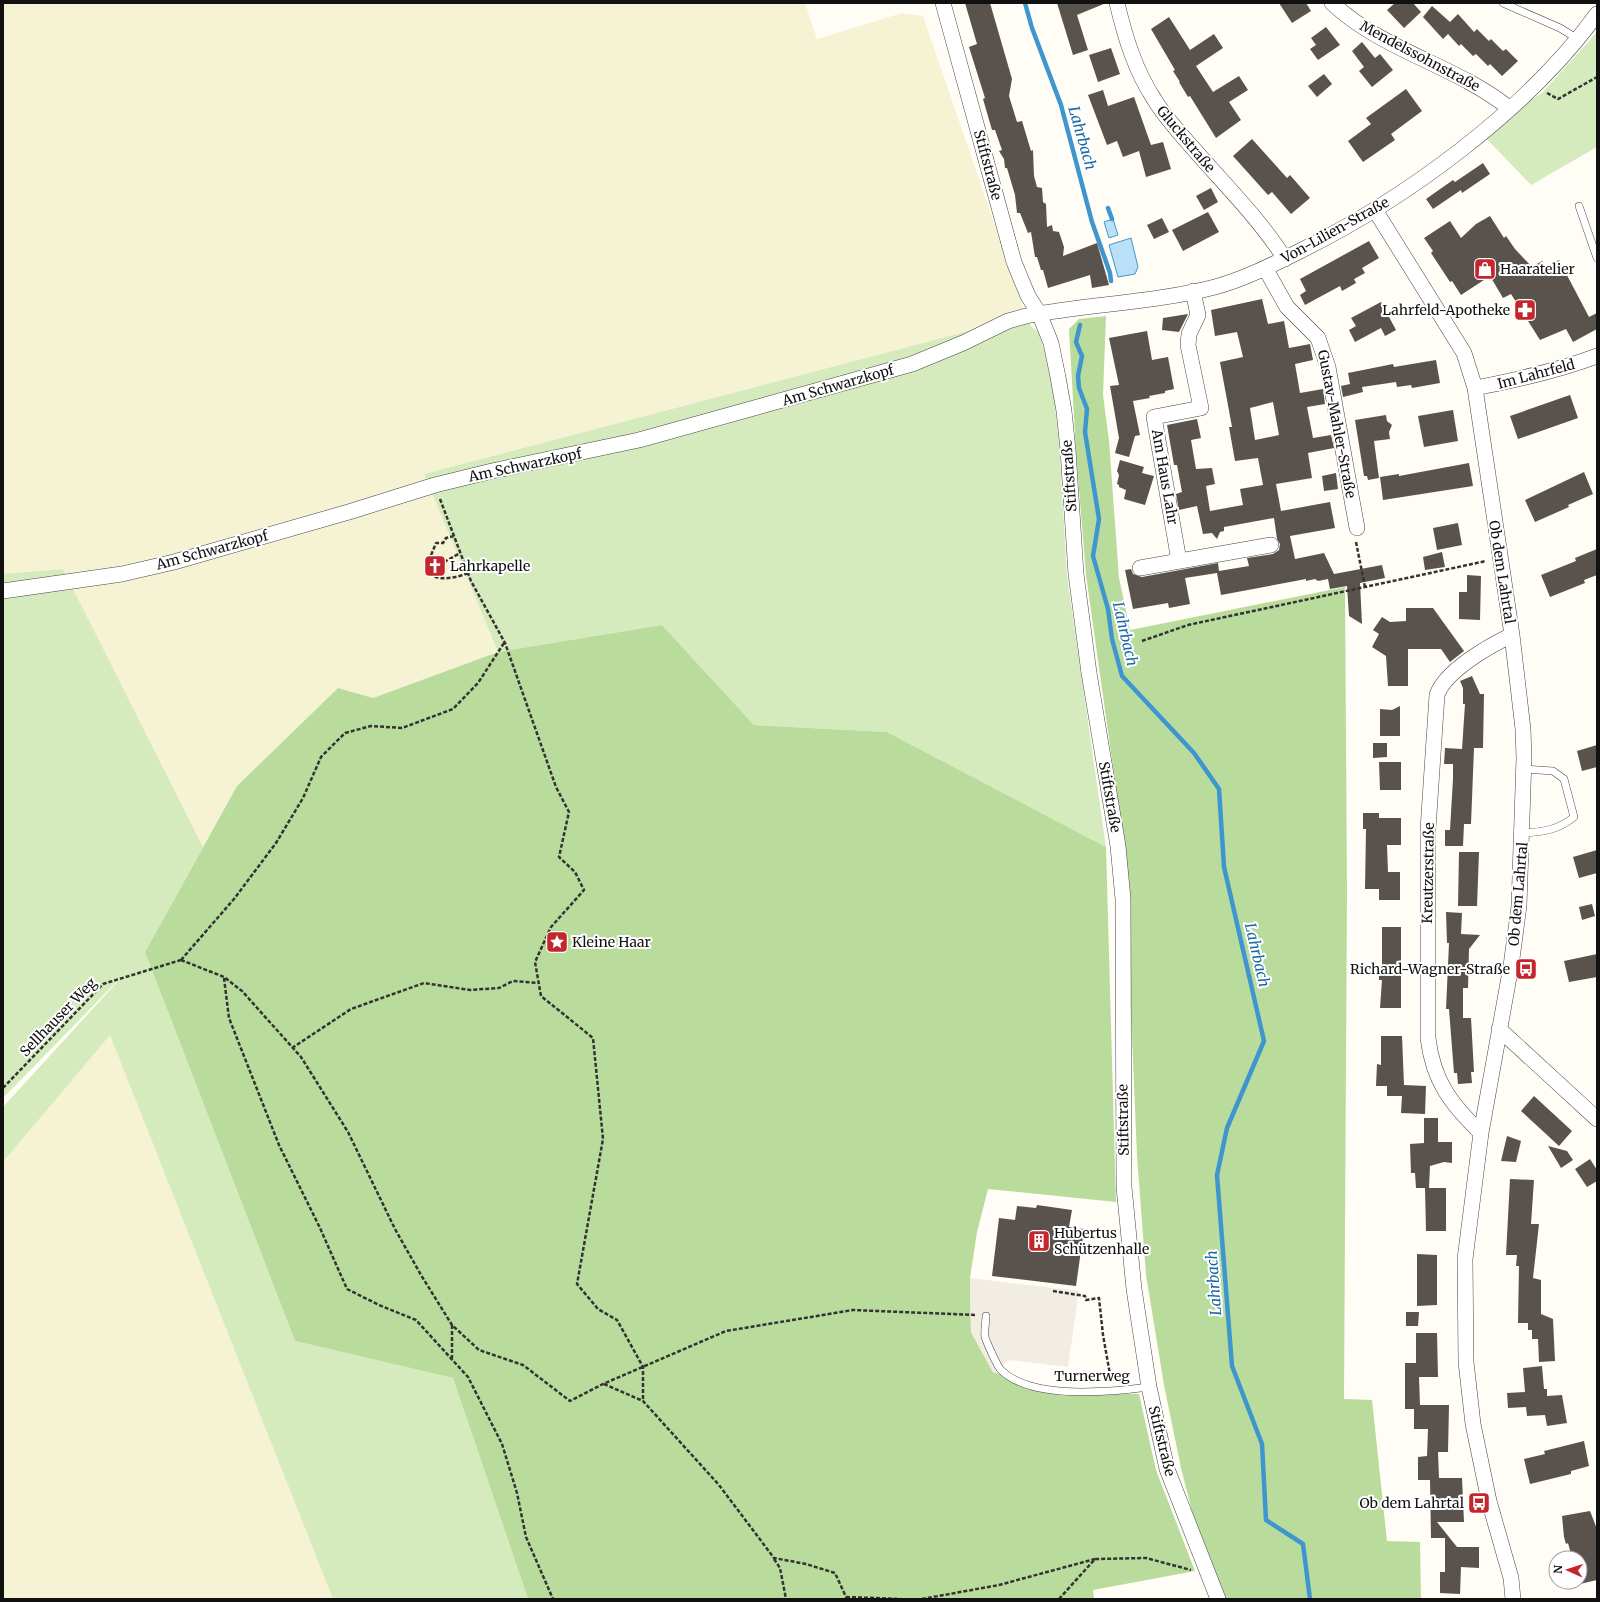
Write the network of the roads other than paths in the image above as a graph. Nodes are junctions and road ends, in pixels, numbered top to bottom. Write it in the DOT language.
graph roads {
  1 [pos="943,3"];
  2 [pos="1117,3"];
  3 [pos="1332,3"];
  4 [pos="1503,3"];
  5 [pos="1597,14"];
  6 [pos="1578,39"];
  7 [pos="1509,108"];
  8 [pos="1579,206"];
  9 [pos="1375,210"];
  10 [pos="1286,258"];
  11 [pos="1597,258"];
  12 [pos="1265,268"];
  13 [pos="1193,291"];
  14 [pos="1039,313"];
  15 [pos="1597,356"];
  16 [pos="1475,388"];
  17 [pos="1357,528"];
  18 [pos="1271,544"];
  19 [pos="1179,561"];
  20 [pos="1140,568"];
  21 [pos="3,591"];
  22 [pos="1512,635"];
  23 [pos="1524,769"];
  24 [pos="1523,833"];
  25 [pos="1499,1029"];
  26 [pos="1597,1119"];
  27 [pos="1481,1132"];
  28 [pos="986,1316"];
  29 [pos="1149,1387"];
  30 [pos="1218,1599"];
  31 [pos="1513,1599"];
  1 -- 14 [label="street, Stiftstraße"];
  2 -- 10 [label="street, Gluckstraße"];
  3 -- 7 [label="street, Mendelssohnstraße"];
  4 -- 6 [label="lane"];
  5 -- 6 [label="street, Von-Lilien-Straße"];
  6 -- 7 [label="street, Von-Lilien-Straße"];
  7 -- 9 [label="street, Von-Lilien-Straße"];
  8 -- 11 [label="lane"];
  9 -- 10 [label="street, Von-Lilien-Straße"];
  9 -- 16 [label="street, Ob dem Lahrtal"];
  10 -- 12 [label="street, Von-Lilien-Straße"];
  12 -- 13 [label="street, Von-Lilien-Straße"];
  12 -- 17 [label="street, Gustav-Mahler-Straße"];
  13 -- 14 [label="street, Von-Lilien-Straße"];
  13 -- 19 [label="street, Am Haus Lahr"];
  14 -- 21 [label="street, Am Schwarzkopf"];
  14 -- 29 [label="street, Stiftstraße"];
  15 -- 16 [label="street, Im Lahrfeld"];
  16 -- 22 [label="street, Ob dem Lahrtal"];
  18 -- 19 [label="street"];
  19 -- 20 [label="street"];
  22 -- 23 [label="street, Ob dem Lahrtal"];
  22 -- 27 [label="street, Kreutzerstraße"];
  23 -- 24 [label="street, Ob dem Lahrtal"];
  23 -- 24 [label="lane"];
  24 -- 25 [label="street, Ob dem Lahrtal"];
  25 -- 26 [label="street"];
  25 -- 27 [label="street, Ob dem Lahrtal"];
  27 -- 31 [label="street, Ob dem Lahrtal"];
  28 -- 29 [label="lane, Turnerweg"];
  29 -- 30 [label="street, Stiftstraße"];
}
